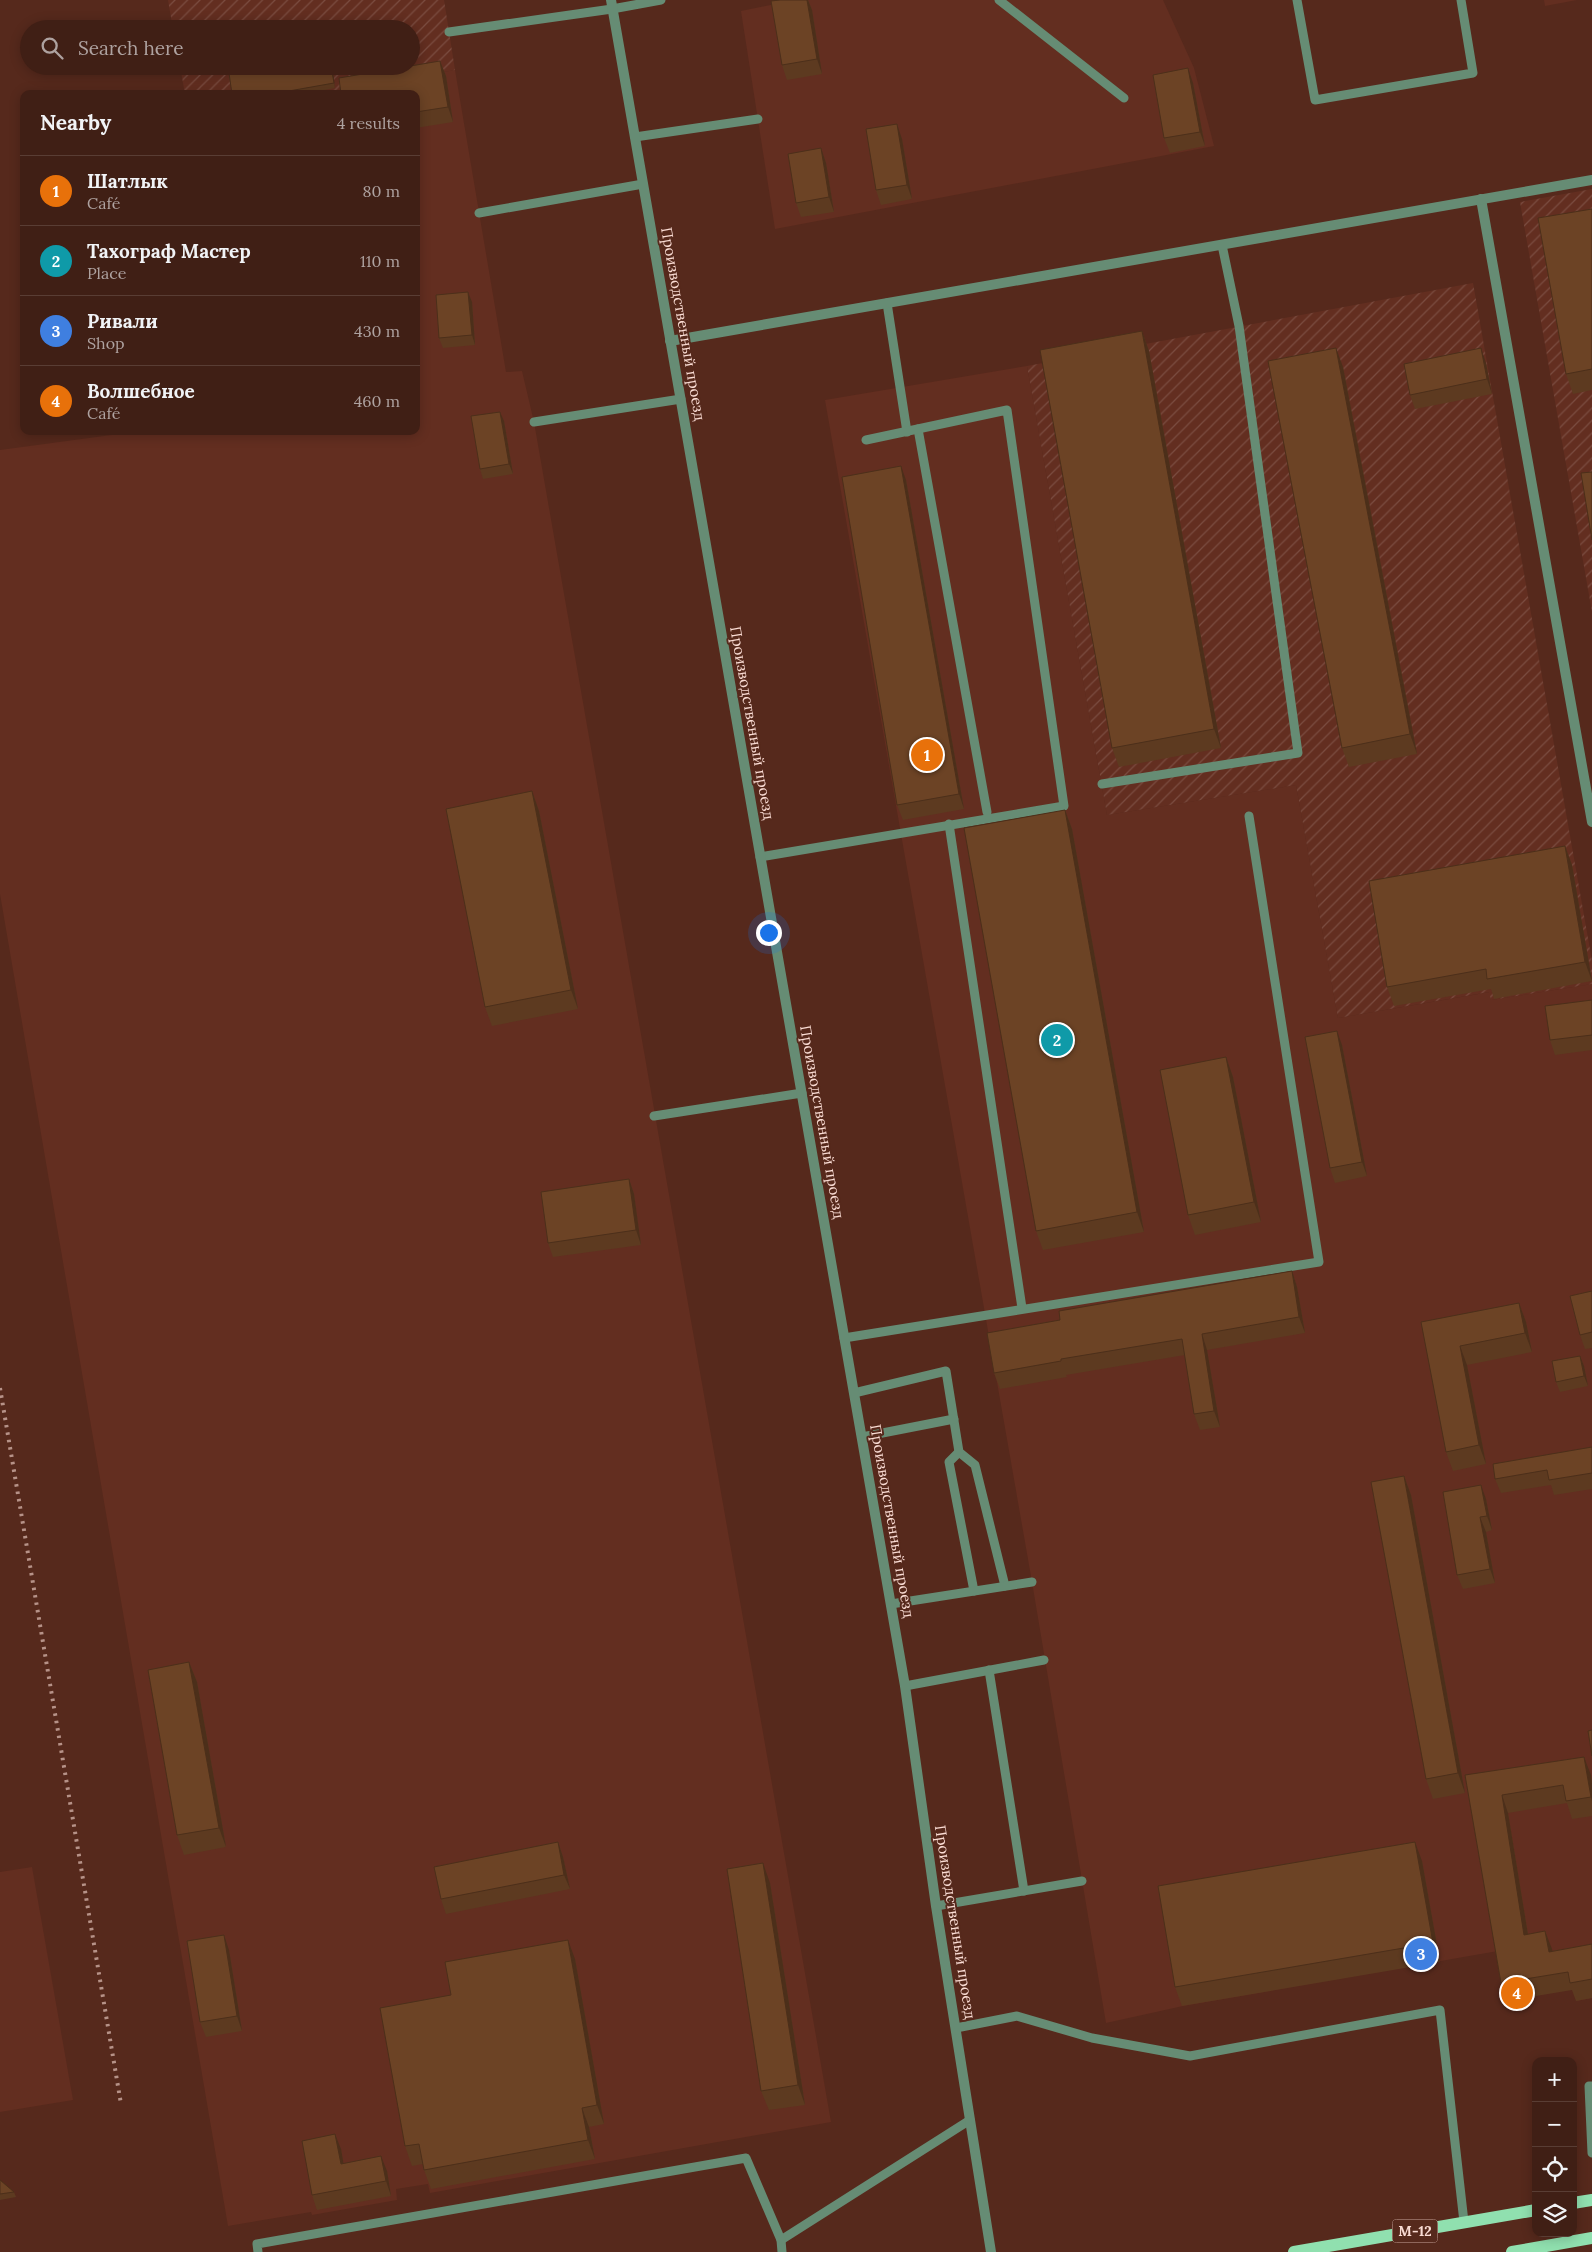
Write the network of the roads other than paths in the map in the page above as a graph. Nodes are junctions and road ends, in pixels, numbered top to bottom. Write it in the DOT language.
graph roads {
  1 [pos="661,0"];
  2 [pos="999,0"];
  3 [pos="1297,0"];
  4 [pos="1461,0"];
  5 [pos="612,4"];
  6 [pos="449,32"];
  7 [pos="1124,98"];
  8 [pos="758,119"];
  9 [pos="635,137"];
  10 [pos="1592,180"];
  11 [pos="643,184"];
  12 [pos="1481,199"];
  13 [pos="479,213"];
  14 [pos="1222,244"];
  15 [pos="887,303"];
  16 [pos="670,341"];
  17 [pos="680,400"];
  18 [pos="534,422"];
  19 [pos="918,429"];
  20 [pos="907,432"];
  21 [pos="866,440"];
  22 [pos="1102,784"];
  23 [pos="987,812"];
  24 [pos="1249,816"];
  25 [pos="1592,822"];
  26 [pos="949,824"];
  27 [pos="760,857"];
  28 [pos="802,1093"];
  29 [pos="654,1116"];
  30 [pos="1022,1308"];
  31 [pos="844,1338"];
  32 [pos="854,1393"];
  33 [pos="954,1419"];
  34 [pos="862,1437"];
  35 [pos="959,1452"];
  36 [pos="1032,1582"];
  37 [pos="1005,1586"];
  38 [pos="974,1591"];
  39 [pos="891,1604"];
  40 [pos="1044,1660"];
  41 [pos="989,1670"];
  42 [pos="905,1686"];
  43 [pos="1082,1881"];
  44 [pos="1024,1890"];
  45 [pos="936,1906"];
  46 [pos="956,2028"];
  47 [pos="1592,2086"];
  48 [pos="970,2120"];
  49 [pos="1592,2153"];
  50 [pos="1592,2200"];
  51 [pos="1577,2202"];
  52 [pos="1532,2211"];
  53 [pos="1464,2222"];
  54 [pos="1592,2238"];
  55 [pos="780,2240"];
  56 [pos="258,2252"];
  57 [pos="782,2252"];
  58 [pos="991,2252"];
  59 [pos="1294,2252"];
  60 [pos="1512,2252"];
  1 -- 5 [label="lane"];
  2 -- 7 [label="lane"];
  3 -- 4 [label="lane"];
  5 -- 6 [label="lane"];
  5 -- 9 [label="street, Производственный проезд"];
  8 -- 9 [label="lane"];
  9 -- 11 [label="street, Производственный проезд"];
  10 -- 12 [label="street"];
  11 -- 13 [label="lane"];
  11 -- 16 [label="street, Производственный проезд"];
  12 -- 14 [label="street"];
  12 -- 25 [label="street"];
  14 -- 15 [label="street"];
  14 -- 22 [label="lane"];
  15 -- 16 [label="street"];
  15 -- 20 [label="lane"];
  16 -- 17 [label="street, Производственный проезд"];
  17 -- 18 [label="lane"];
  17 -- 27 [label="street, Производственный проезд"];
  19 -- 20 [label="lane"];
  19 -- 23 [label="lane"];
  19 -- 26 [label="lane"];
  20 -- 21 [label="lane"];
  24 -- 30 [label="lane"];
  26 -- 27 [label="lane"];
  26 -- 30 [label="lane"];
  27 -- 28 [label="street, Производственный проезд"];
  28 -- 29 [label="lane"];
  28 -- 31 [label="street, Производственный проезд"];
  30 -- 31 [label="lane"];
  31 -- 32 [label="street, Производственный проезд"];
  32 -- 33 [label="lane"];
  32 -- 34 [label="street, Производственный проезд"];
  33 -- 34 [label="lane"];
  33 -- 35 [label="lane"];
  34 -- 39 [label="street, Производственный проезд"];
  35 -- 37 [label="lane"];
  35 -- 38 [label="lane"];
  36 -- 37 [label="lane"];
  37 -- 38 [label="lane"];
  38 -- 39 [label="lane"];
  39 -- 42 [label="street, Производственный проезд"];
  40 -- 41 [label="lane"];
  41 -- 42 [label="lane"];
  41 -- 44 [label="lane"];
  42 -- 45 [label="street, Производственный проезд"];
  43 -- 44 [label="lane"];
  44 -- 45 [label="lane"];
  45 -- 46 [label="street, Производственный проезд"];
  46 -- 48 [label="street, Производственный проезд"];
  46 -- 53 [label="lane"];
  47 -- 49 [label="lane"];
  48 -- 55 [label="lane"];
  48 -- 58 [label="street, Производственный проезд"];
  50 -- 51 [label="main road"];
  52 -- 53 [label="main road, М-12"];
  53 -- 59 [label="main road, М-12"];
  54 -- 60 [label="main road"];
  55 -- 56 [label="lane"];
  55 -- 57 [label="lane"];
}
